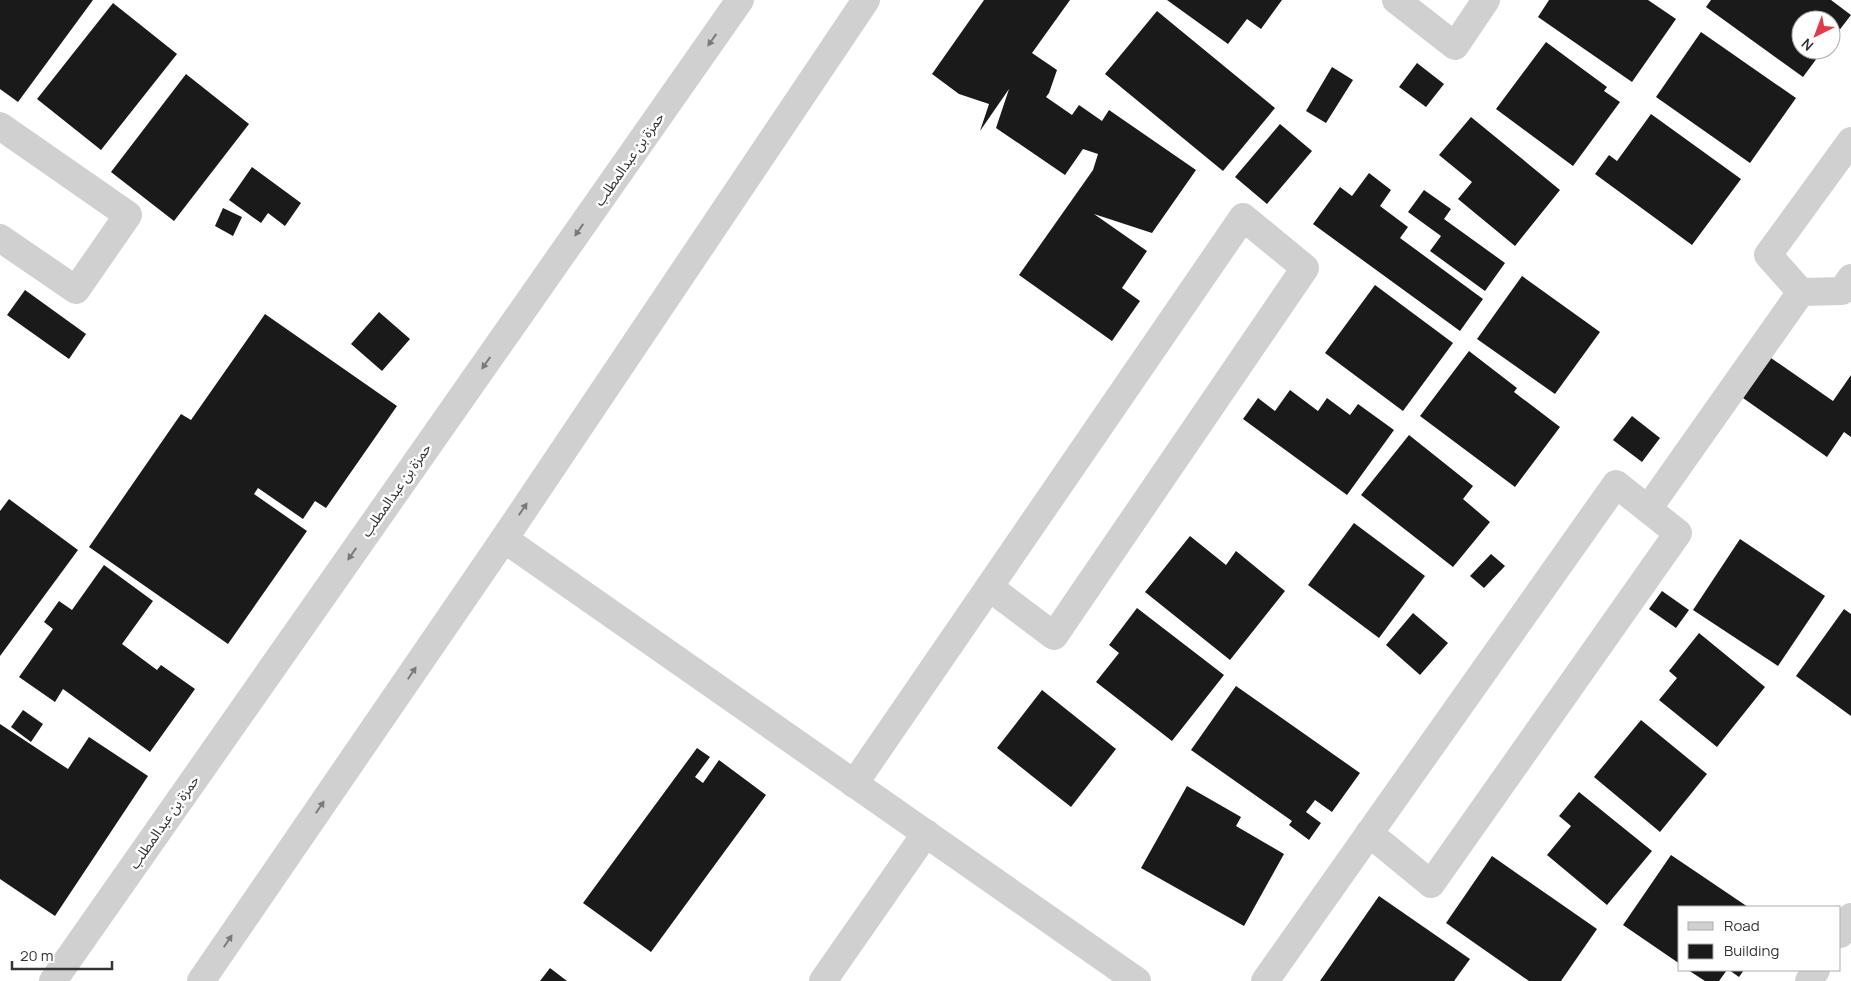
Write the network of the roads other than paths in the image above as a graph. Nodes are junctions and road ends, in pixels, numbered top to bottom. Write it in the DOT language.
graph roads {
  1 [pos="740,0"];
  2 [pos="866,0"];
  3 [pos="1396,0"];
  4 [pos="1486,0"];
  5 [pos="0,126"];
  6 [pos="1851,141"];
  7 [pos="0,238"];
  8 [pos="1851,278"];
  9 [pos="1801,292"];
  10 [pos="1648,509"];
  11 [pos="504,539"];
  12 [pos="989,587"];
  13 [pos="854,784"];
  14 [pos="1370,833"];
  15 [pos="926,834"];
  16 [pos="1851,917"];
  17 [pos="1841,932"];
  18 [pos="53,981"];
  19 [pos="201,981"];
  20 [pos="823,981"];
  21 [pos="1137,981"];
  22 [pos="1265,981"];
  1 -- 18 [label="street, حمزة بن عبدالمطلب, one-way"];
  11 -- 2 [label="street, one-way"];
  3 -- 4 [label="street"];
  5 -- 7 [label="street"];
  6 -- 9 [label="street"];
  8 -- 9 [label="street"];
  9 -- 10 [label="street"];
  10 -- 14 [label="street"];
  10 -- 14 [label="street"];
  11 -- 13 [label="street"];
  19 -- 11 [label="street, one-way"];
  12 -- 12 [label="street"];
  12 -- 13 [label="street"];
  13 -- 15 [label="street"];
  14 -- 22 [label="street"];
  15 -- 20 [label="street"];
  15 -- 21 [label="street"];
  16 -- 17 [label="street"];
}
